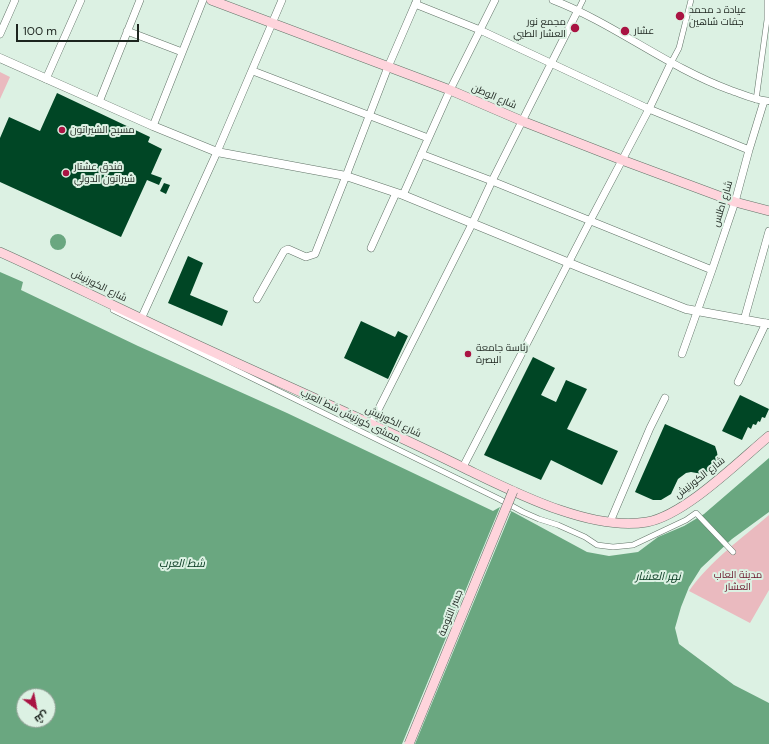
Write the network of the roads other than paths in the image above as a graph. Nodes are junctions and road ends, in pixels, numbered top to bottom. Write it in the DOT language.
graph roads {
  1 [pos="15,0"];
  2 [pos="81,0"];
  3 [pos="140,0"];
  4 [pos="203,0"];
  5 [pos="211,0"];
  6 [pos="282,0"];
  7 [pos="495,0"];
  8 [pos="553,0"];
  9 [pos="583,0"];
  10 [pos="691,0"];
  11 [pos="767,0"];
  12 [pos="416,2"];
  13 [pos="578,10"];
  14 [pos="768,20"];
  15 [pos="272,23"];
  16 [pos="480,30"];
  17 [pos="127,31"];
  18 [pos="0,34"];
  19 [pos="766,47"];
  20 [pos="182,52"];
  21 [pos="0,58"];
  22 [pos="671,63"];
  23 [pos="551,64"];
  24 [pos="388,67"];
  25 [pos="253,71"];
  26 [pos="46,78"];
  27 [pos="450,90"];
  28 [pos="756,100"];
  29 [pos="767,101"];
  30 [pos="99,102"];
  31 [pos="649,109"];
  32 [pos="369,116"];
  33 [pos="522,121"];
  34 [pos="153,126"];
  35 [pos="428,138"];
  36 [pos="749,150"];
  37 [pos="217,152"];
  38 [pos="421,154"];
  39 [pos="622,160"];
  40 [pos="346,176"];
  41 [pos="492,181"];
  42 [pos="400,194"];
  43 [pos="735,202"];
  44 [pos="769,211"];
  45 [pos="590,221"];
  46 [pos="472,224"];
  47 [pos="769,231"];
  48 [pos="371,248"];
  49 [pos="0,252"];
  50 [pos="0,255"];
  51 [pos="569,263"];
  52 [pos="712,270"];
  53 [pos="257,299"];
  54 [pos="697,311"];
  55 [pos="142,319"];
  56 [pos="744,320"];
  57 [pos="767,324"];
  58 [pos="682,354"];
  59 [pos="738,382"];
  60 [pos="665,398"];
  61 [pos="371,424"];
  62 [pos="769,436"];
  63 [pos="463,467"];
  64 [pos="513,491"];
  65 [pos="610,522"];
  66 [pos="733,552"];
  67 [pos="409,744"];
  1 -- 18 [label="street"];
  2 -- 26 [label="street"];
  3 -- 17 [label="street"];
  4 -- 20 [label="street"];
  5 -- 15 [label="main road, شارع الوطن"];
  6 -- 15 [label="street"];
  7 -- 16 [label="street"];
  8 -- 13 [label="street"];
  9 -- 13 [label="street"];
  10 -- 22 [label="street"];
  11 -- 14 [label="street"];
  12 -- 16 [label="street"];
  12 -- 24 [label="street"];
  13 -- 22 [label="street"];
  13 -- 23 [label="street"];
  14 -- 19 [label="street"];
  15 -- 24 [label="main road, شارع الوطن"];
  15 -- 25 [label="street"];
  16 -- 23 [label="street"];
  16 -- 27 [label="street"];
  17 -- 20 [label="street"];
  17 -- 30 [label="street"];
  19 -- 28 [label="street"];
  20 -- 34 [label="street"];
  21 -- 26 [label="street"];
  22 -- 28 [label="street"];
  22 -- 31 [label="street"];
  23 -- 31 [label="street"];
  23 -- 33 [label="street"];
  24 -- 27 [label="main road, شارع الوطن"];
  24 -- 32 [label="street"];
  25 -- 32 [label="street"];
  25 -- 37 [label="street"];
  26 -- 30 [label="street"];
  27 -- 33 [label="main road, شارع الوطن"];
  27 -- 35 [label="street"];
  28 -- 29 [label="street"];
  29 -- 36 [label="street, شارع اطلس"];
  30 -- 34 [label="street"];
  31 -- 36 [label="street"];
  31 -- 39 [label="street"];
  32 -- 35 [label="street"];
  32 -- 40 [label="street"];
  33 -- 39 [label="main road, شارع الوطن"];
  33 -- 41 [label="street"];
  34 -- 37 [label="street"];
  35 -- 38 [label="street"];
  36 -- 43 [label="street, شارع اطلس"];
  37 -- 40 [label="street"];
  37 -- 55 [label="street"];
  38 -- 41 [label="street"];
  38 -- 42 [label="street"];
  39 -- 43 [label="main road, شارع الوطن"];
  39 -- 45 [label="street"];
  40 -- 42 [label="street"];
  40 -- 53 [label="street"];
  41 -- 45 [label="street"];
  41 -- 46 [label="street"];
  42 -- 46 [label="street"];
  42 -- 48 [label="street"];
  43 -- 44 [label="main road, شارع الوطن"];
  43 -- 52 [label="street, شارع اطلس"];
  45 -- 51 [label="street"];
  45 -- 52 [label="street"];
  46 -- 51 [label="street"];
  46 -- 61 [label="street"];
  47 -- 56 [label="street"];
  49 -- 55 [label="main road, شارع الكورنيش"];
  50 -- 66 [label="street, ممشى كورنيش شط العرب"];
  51 -- 54 [label="street"];
  51 -- 63 [label="street"];
  52 -- 54 [label="street, شارع اطلس"];
  54 -- 56 [label="street"];
  54 -- 58 [label="street, شارع اطلس"];
  55 -- 61 [label="main road, شارع الكورنيش"];
  56 -- 57 [label="street"];
  57 -- 59 [label="street"];
  60 -- 65 [label="street"];
  61 -- 63 [label="main road, شارع الكورنيش"];
  62 -- 65 [label="main road, شارع الكورنيش"];
  63 -- 64 [label="main road, شارع الكورنيش"];
  64 -- 65 [label="main road, شارع الكورنيش"];
  64 -- 67 [label="main road, جسر التنومة, bridge"];
}
